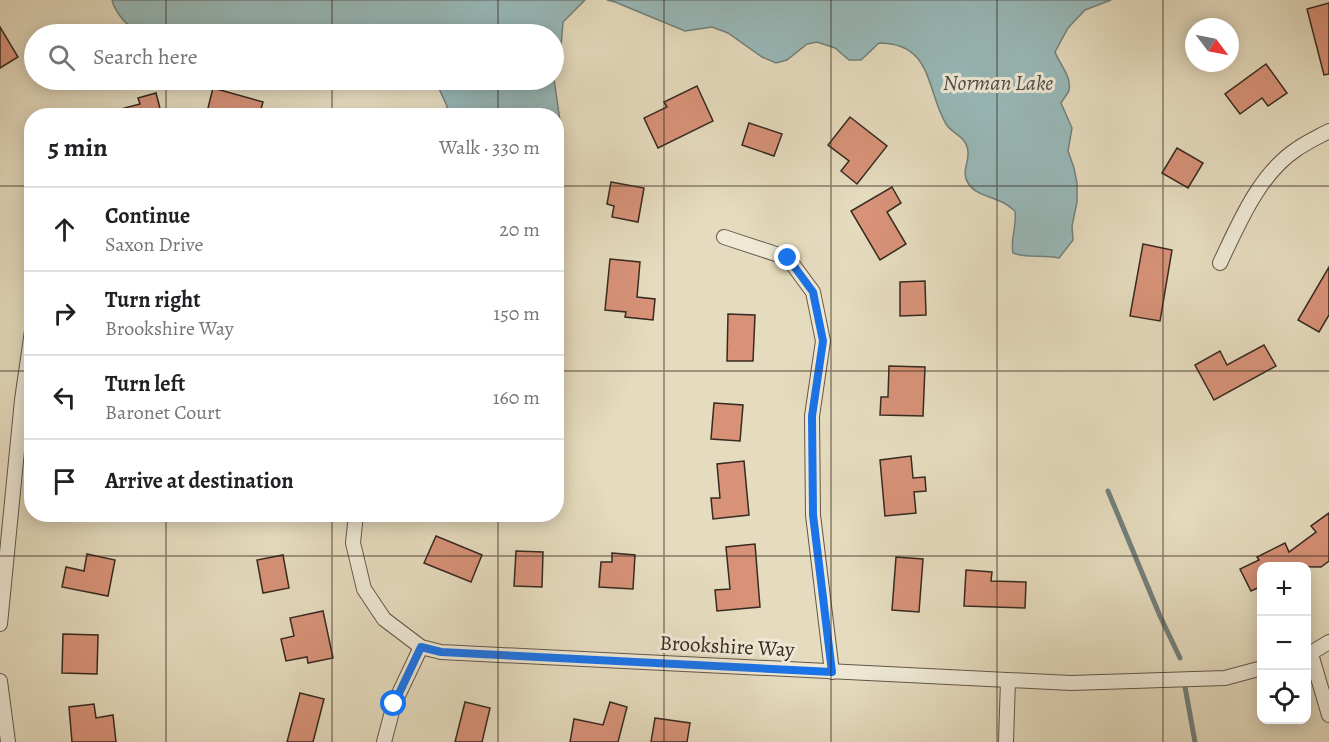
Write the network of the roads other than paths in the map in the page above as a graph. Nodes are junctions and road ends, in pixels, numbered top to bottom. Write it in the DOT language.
graph roads {
  1 [pos="1329,131"];
  2 [pos="724,237"];
  3 [pos="1220,263"];
  4 [pos="24,381"];
  5 [pos="355,522"];
  6 [pos="0,624"];
  7 [pos="1329,642"];
  8 [pos="421,647"];
  9 [pos="1311,654"];
  10 [pos="1311,661"];
  11 [pos="1257,669"];
  12 [pos="832,672"];
  13 [pos="1008,680"];
  14 [pos="0,681"];
  15 [pos="1329,715"];
  16 [pos="8,742"];
  17 [pos="384,742"];
  18 [pos="1006,742"];
  1 -- 3 [label="street"];
  2 -- 12 [label="street"];
  4 -- 6 [label="street"];
  5 -- 8 [label="street, Brookshire Way"];
  7 -- 9 [label="street"];
  8 -- 12 [label="street, Brookshire Way"];
  8 -- 17 [label="street"];
  10 -- 15 [label="street"];
  11 -- 13 [label="street, Brookshire Way"];
  12 -- 13 [label="street, Brookshire Way"];
  13 -- 18 [label="street"];
  14 -- 16 [label="street"];
}
